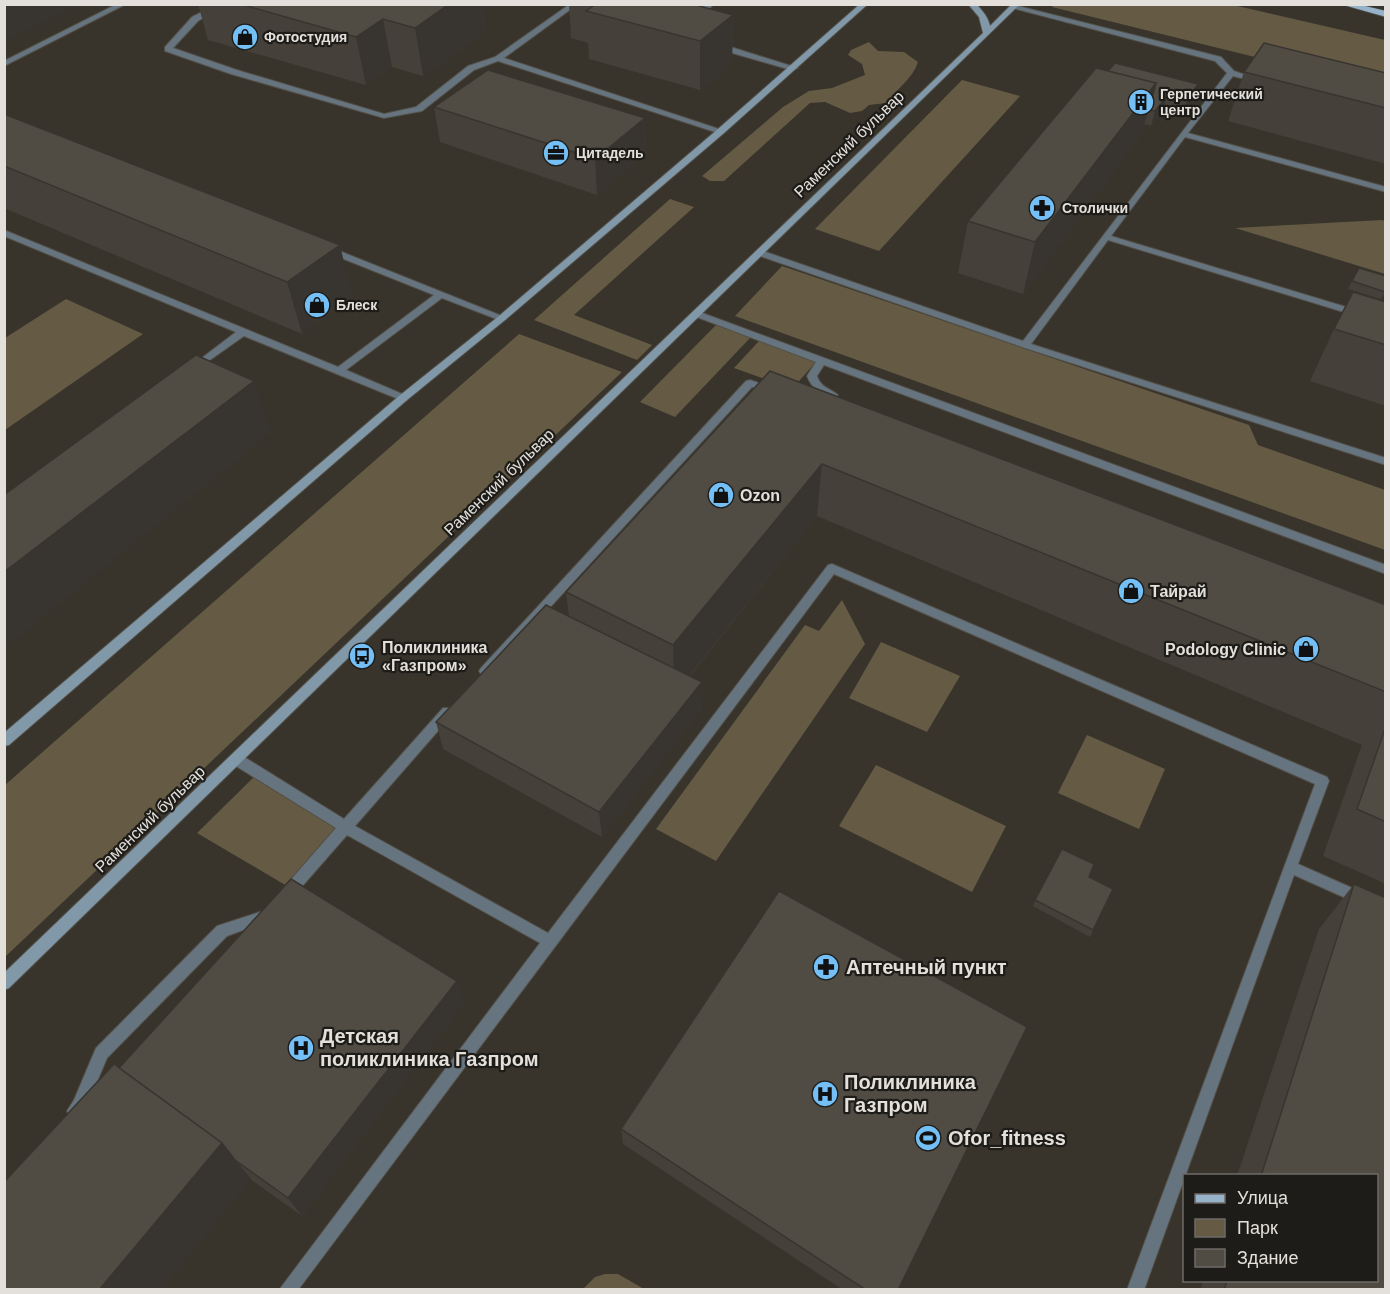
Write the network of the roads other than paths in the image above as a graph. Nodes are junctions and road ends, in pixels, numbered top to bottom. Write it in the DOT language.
graph roads {
  1 [pos="123,4"];
  2 [pos="224,4"];
  3 [pos="576,4"];
  4 [pos="711,4"];
  5 [pos="865,4"];
  6 [pos="971,4"];
  7 [pos="1344,4"];
  8 [pos="1016,6"];
  9 [pos="1386,14"];
  10 [pos="683,27"];
  11 [pos="986,33"];
  12 [pos="705,43"];
  13 [pos="498,59"];
  14 [pos="4,64"];
  15 [pos="794,68"];
  16 [pos="1231,73"];
  17 [pos="1264,82"];
  18 [pos="721,131"];
  19 [pos="1183,134"];
  20 [pos="1386,190"];
  21 [pos="4,234"];
  22 [pos="1106,237"];
  23 [pos="323,247"];
  24 [pos="760,253"];
  25 [pos="441,294"];
  26 [pos="697,314"];
  27 [pos="502,318"];
  28 [pos="1386,322"];
  29 [pos="243,332"];
  30 [pos="1025,345"];
  31 [pos="822,360"];
  32 [pos="339,371"];
  33 [pos="186,374"];
  34 [pos="782,395"];
  35 [pos="403,398"];
  36 [pos="844,400"];
  37 [pos="1386,462"];
  38 [pos="1386,570"];
  39 [pos="476,680"];
  40 [pos="453,705"];
  41 [pos="4,741"];
  42 [pos="236,759"];
  43 [pos="345,827"];
  44 [pos="1290,867"];
  45 [pos="1386,910"];
  46 [pos="550,941"];
  47 [pos="4,983"];
  48 [pos="65,1123"];
  49 [pos="287,1290"];
  50 [pos="1135,1290"];
  1 -- 14 [label="lane"];
  2 -- 13 [label="lane"];
  3 -- 13 [label="lane"];
  4 -- 10 [label="lane"];
  5 -- 15 [label="street"];
  6 -- 11 [label="street"];
  7 -- 9 [label="main road"];
  8 -- 11 [label="street, Раменский бульвар"];
  8 -- 16 [label="lane"];
  11 -- 24 [label="street, Раменский бульвар"];
  12 -- 15 [label="lane"];
  13 -- 18 [label="lane"];
  15 -- 18 [label="street"];
  16 -- 17 [label="lane"];
  16 -- 19 [label="lane"];
  18 -- 27 [label="street"];
  19 -- 20 [label="lane"];
  19 -- 22 [label="lane"];
  21 -- 29 [label="lane"];
  22 -- 28 [label="lane"];
  22 -- 30 [label="lane"];
  23 -- 25 [label="lane"];
  24 -- 26 [label="street, Раменский бульвар"];
  24 -- 30 [label="lane"];
  25 -- 27 [label="lane"];
  25 -- 32 [label="lane"];
  26 -- 31 [label="lane"];
  26 -- 42 [label="street, Раменский бульвар"];
  27 -- 35 [label="street"];
  29 -- 32 [label="lane"];
  29 -- 33 [label="lane"];
  30 -- 37 [label="lane"];
  31 -- 36 [label="lane"];
  31 -- 38 [label="lane"];
  32 -- 35 [label="lane"];
  34 -- 39 [label="lane"];
  35 -- 41 [label="street"];
  40 -- 43 [label="lane"];
  42 -- 43 [label="lane"];
  42 -- 47 [label="street, Раменский бульвар"];
  43 -- 46 [label="lane"];
  43 -- 48 [label="lane"];
  44 -- 45 [label="lane"];
  44 -- 46 [label="lane"];
  44 -- 50 [label="lane"];
  46 -- 49 [label="lane"];
}
